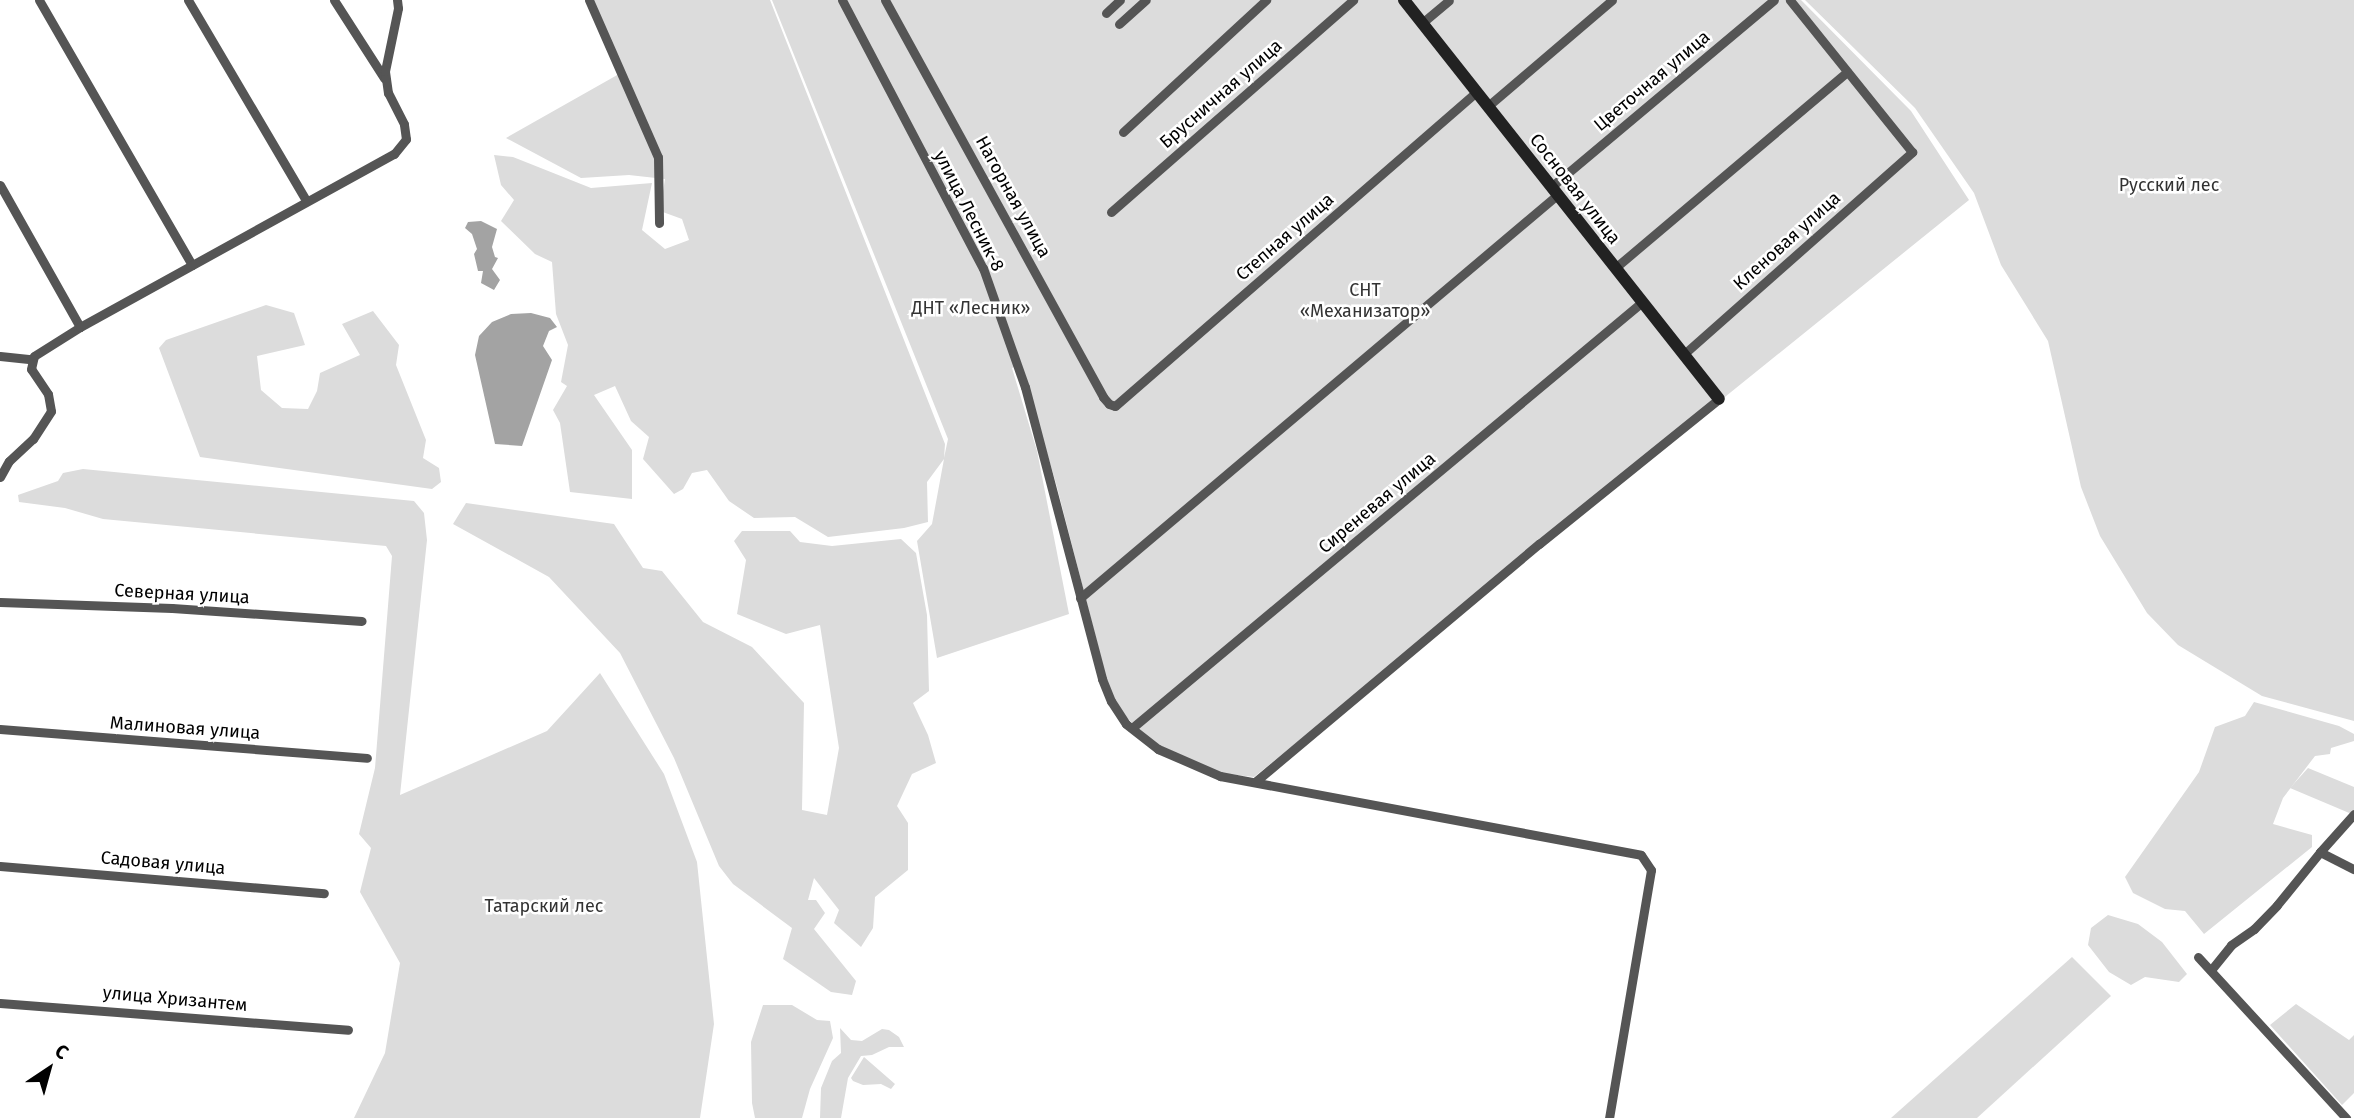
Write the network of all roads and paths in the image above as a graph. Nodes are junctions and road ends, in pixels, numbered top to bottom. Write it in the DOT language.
graph roads {
  1 [pos="39,0"];
  2 [pos="188,0"];
  3 [pos="334,0"];
  4 [pos="397,0"];
  5 [pos="589,0"];
  6 [pos="842,0"];
  7 [pos="885,0"];
  8 [pos="1120,0"];
  9 [pos="1146,0"];
  10 [pos="1266,0"];
  11 [pos="1353,0"];
  12 [pos="1404,0"];
  13 [pos="1449,0"];
  14 [pos="1612,0"];
  15 [pos="1774,0"];
  16 [pos="1790,0"];
  17 [pos="1106,13"];
  18 [pos="1422,23"];
  19 [pos="1119,24"];
  20 [pos="1847,72"];
  21 [pos="387,83"];
  22 [pos="1475,93"];
  23 [pos="1488,106"];
  24 [pos="1122,132"];
  25 [pos="0,185"];
  26 [pos="1554,191"];
  27 [pos="306,200"];
  28 [pos="1111,212"];
  29 [pos="659,223"];
  30 [pos="192,265"];
  31 [pos="1615,268"];
  32 [pos="1642,302"];
  33 [pos="80,327"];
  34 [pos="1684,354"];
  35 [pos="0,356"];
  36 [pos="31,359"];
  37 [pos="1719,399"];
  38 [pos="1115,406"];
  39 [pos="0,477"];
  40 [pos="1080,598"];
  41 [pos="0,603"];
  42 [pos="362,621"];
  43 [pos="1132,728"];
  44 [pos="0,729"];
  45 [pos="367,758"];
  46 [pos="1255,782"];
  47 [pos="2354,814"];
  48 [pos="2320,852"];
  49 [pos="0,866"];
  50 [pos="2354,869"];
  51 [pos="324,893"];
  52 [pos="2198,957"];
  53 [pos="2211,970"];
  54 [pos="0,1003"];
  55 [pos="348,1030"];
  56 [pos="1609,1118"];
  57 [pos="2346,1118"];
  1 -- 30 [label="street"];
  2 -- 27 [label="street"];
  3 -- 21 [label="street"];
  4 -- 21 [label="street"];
  5 -- 29 [label="street"];
  6 -- 40 [label="street, улица Лесник-8"];
  7 -- 38 [label="street, Нагорная улица"];
  8 -- 17 [label="street"];
  9 -- 19 [label="street"];
  10 -- 24 [label="street"];
  11 -- 28 [label="street, Брусничная улица"];
  12 -- 18 [label="street, Сосновая улица"];
  13 -- 18 [label="street"];
  14 -- 23 [label="street"];
  15 -- 26 [label="street, Цветочная улица"];
  16 -- 20 [label="street"];
  18 -- 22 [label="street, Сосновая улица"];
  20 -- 31 [label="street"];
  20 -- 34 [label="street, Кленовая улица"];
  21 -- 27 [label="street"];
  22 -- 23 [label="street, Сосновая улица"];
  22 -- 38 [label="street, Степная улица"];
  23 -- 26 [label="street, Сосновая улица"];
  25 -- 33 [label="street"];
  26 -- 31 [label="street, Сосновая улица"];
  26 -- 40 [label="street, Цветочная улица"];
  27 -- 30 [label="street"];
  30 -- 33 [label="street"];
  31 -- 32 [label="street, Сосновая улица"];
  32 -- 34 [label="street, Сосновая улица"];
  32 -- 43 [label="street, Сиреневая улица"];
  33 -- 36 [label="street"];
  34 -- 37 [label="street, Сосновая улица"];
  35 -- 36 [label="street"];
  36 -- 39 [label="street"];
  37 -- 46 [label="street"];
  40 -- 43 [label="street, улица Лесник-8"];
  41 -- 42 [label="street, Северная улица"];
  43 -- 46 [label="street, улица Лесник-8"];
  44 -- 45 [label="street, Малиновая улица"];
  46 -- 56 [label="street, улица Лесник-8"];
  47 -- 48 [label="street"];
  48 -- 50 [label="street"];
  48 -- 53 [label="street"];
  49 -- 51 [label="street, Садовая улица"];
  52 -- 53 [label="street"];
  53 -- 57 [label="street"];
  54 -- 55 [label="street, улица Хризантем"];
}
